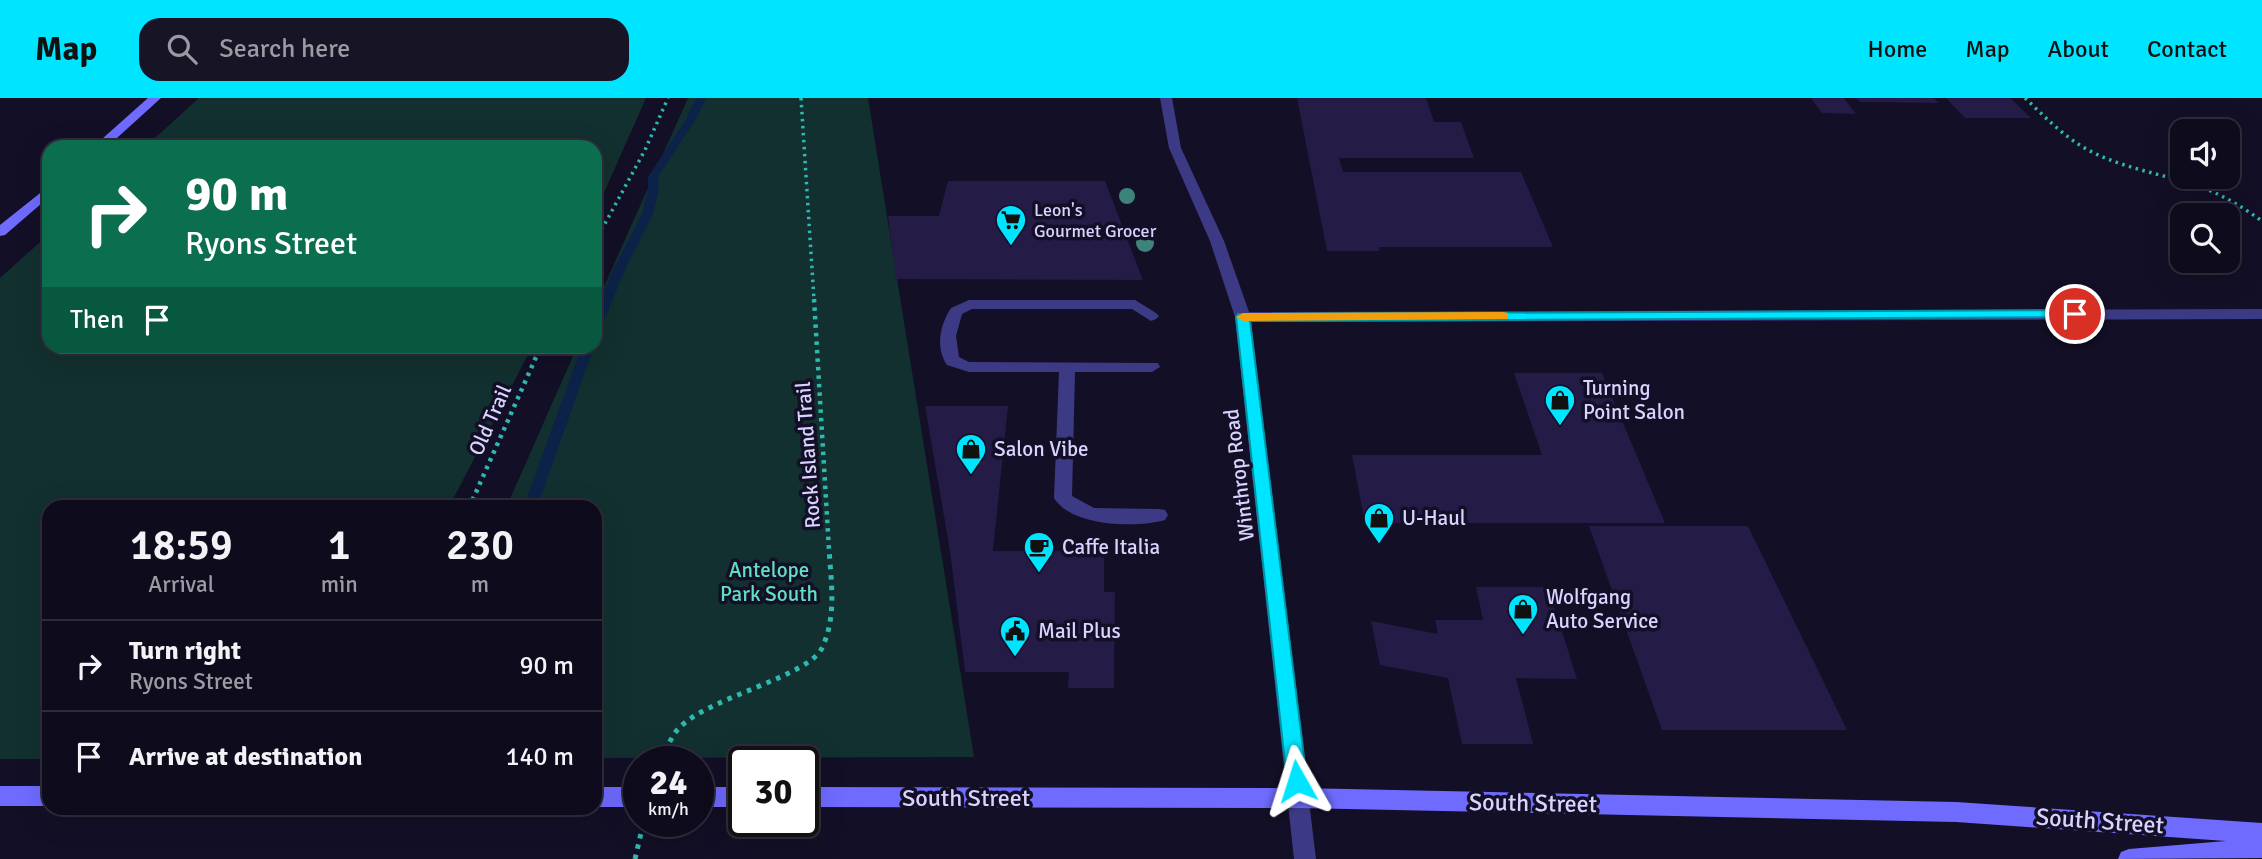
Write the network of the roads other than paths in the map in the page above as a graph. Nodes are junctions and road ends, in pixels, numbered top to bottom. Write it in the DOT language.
graph roads {
  1 [pos="155,98"];
  2 [pos="1166,98"];
  3 [pos="107,140"];
  4 [pos="42,196"];
  5 [pos="0,232"];
  6 [pos="2262,314"];
  7 [pos="1150,316"];
  8 [pos="1243,317"];
  9 [pos="1067,367"];
  10 [pos="1153,367"];
  11 [pos="1159,515"];
  12 [pos="0,796"];
  13 [pos="42,796"];
  14 [pos="602,797"];
  15 [pos="623,797"];
  16 [pos="819,797"];
  17 [pos="1299,798"];
  18 [pos="2262,833"];
  19 [pos="2262,848"];
  20 [pos="1305,859"];
  21 [pos="2129,859"];
  1 -- 3 [label="main road"];
  2 -- 8 [label="street, Winthrop Road"];
  4 -- 5 [label="main road"];
  6 -- 8 [label="street"];
  7 -- 9 [label="street"];
  8 -- 17 [label="street, Winthrop Road"];
  9 -- 10 [label="street"];
  9 -- 11 [label="street"];
  12 -- 13 [label="main road"];
  14 -- 15 [label="main road"];
  16 -- 17 [label="main road, South Street"];
  17 -- 18 [label="main road, South Street"];
  17 -- 20 [label="street, Winthrop Road"];
  19 -- 21 [label="main road, South Street"];
}
